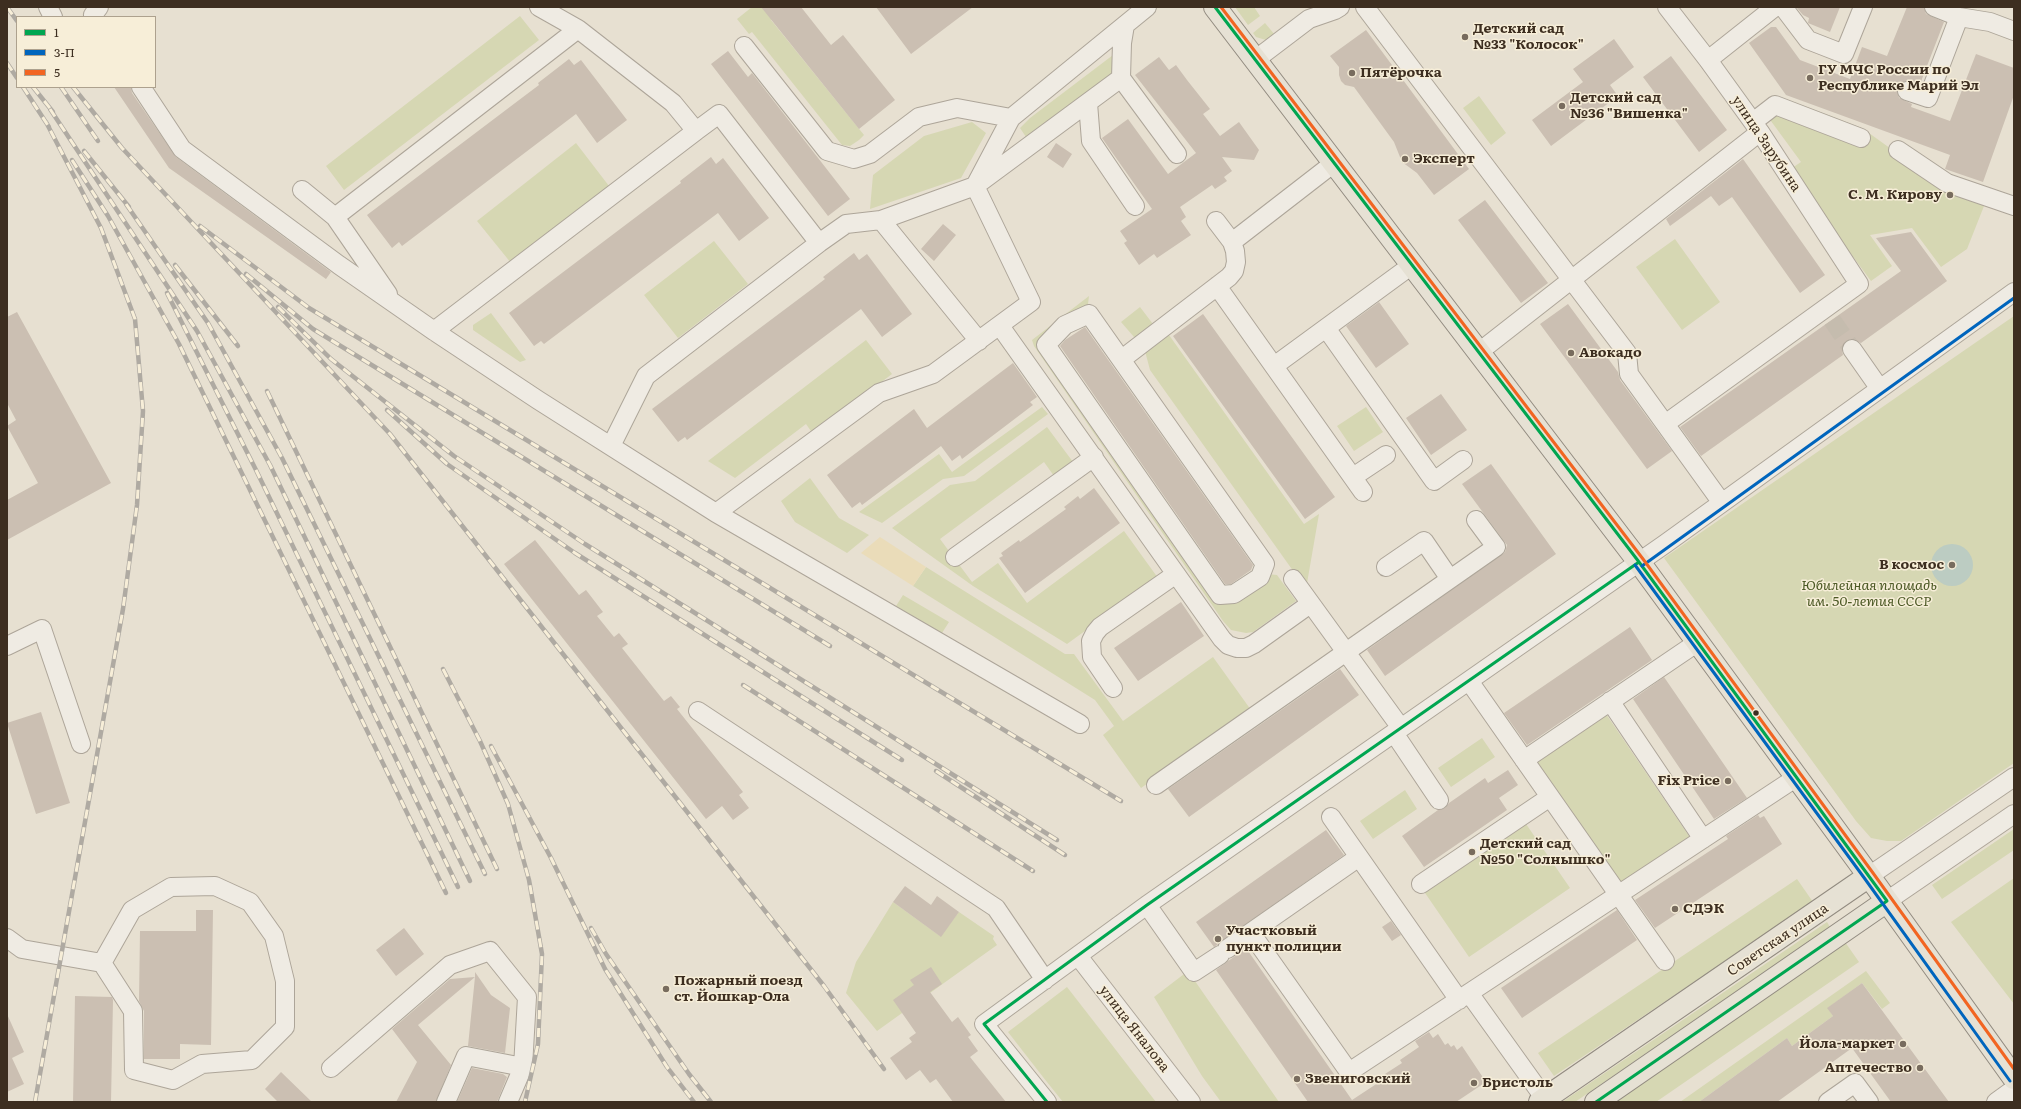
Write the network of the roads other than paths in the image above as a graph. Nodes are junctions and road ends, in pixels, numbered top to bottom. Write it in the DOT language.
graph roads {
  1 [pos="48,7"];
  2 [pos="99,7"];
  3 [pos="540,7"];
  4 [pos="1147,7"];
  5 [pos="1215,7"];
  6 [pos="1340,7"];
  7 [pos="1365,7"];
  8 [pos="1667,7"];
  9 [pos="1775,7"];
  10 [pos="1783,7"];
  11 [pos="1863,7"];
  12 [pos="1934,7"];
  13 [pos="52,16"];
  14 [pos="94,16"];
  15 [pos="1959,16"];
  16 [pos="1125,25"];
  17 [pos="578,29"];
  18 [pos="2013,29"];
  19 [pos="744,46"];
  20 [pos="1255,60"];
  21 [pos="1708,60"];
  22 [pos="1121,78"];
  23 [pos="142,88"];
  24 [pos="1907,91"];
  25 [pos="1088,103"];
  26 [pos="1011,118"];
  27 [pos="1756,127"];
  28 [pos="696,132"];
  29 [pos="1862,138"];
  30 [pos="1898,150"];
  31 [pos="1178,154"];
  32 [pos="1334,163"];
  33 [pos="975,186"];
  34 [pos="302,190"];
  35 [pos="1135,206"];
  36 [pos="2014,206"];
  37 [pos="336,217"];
  38 [pos="882,220"];
  39 [pos="1216,221"];
  40 [pos="1232,242"];
  41 [pos="819,243"];
  42 [pos="1412,265"];
  43 [pos="1572,279"];
  44 [pos="1217,286"];
  45 [pos="2014,292"];
  46 [pos="394,303"];
  47 [pos="1000,326"];
  48 [pos="1326,328"];
  49 [pos="434,331"];
  50 [pos="979,341"];
  51 [pos="1852,349"];
  52 [pos="1479,352"];
  53 [pos="1122,359"];
  54 [pos="1274,366"];
  55 [pos="1880,389"];
  56 [pos="1665,424"];
  57 [pos="611,446"];
  58 [pos="1386,455"];
  59 [pos="1094,457"];
  60 [pos="1463,460"];
  61 [pos="1353,477"];
  62 [pos="1363,492"];
  63 [pos="1722,503"];
  64 [pos="716,513"];
  65 [pos="1476,520"];
  66 [pos="955,557"];
  67 [pos="1639,562"];
  68 [pos="1386,567"];
  69 [pos="1176,574"];
  70 [pos="1293,579"];
  71 [pos="1450,579"];
  72 [pos="1310,604"];
  73 [pos="1698,642"];
  74 [pos="7,646"];
  75 [pos="1346,652"];
  76 [pos="1469,681"];
  77 [pos="1114,688"];
  78 [pos="1610,701"];
  79 [pos="698,711"];
  80 [pos="1080,724"];
  81 [pos="1397,730"];
  82 [pos="80,744"];
  83 [pos="1524,760"];
  84 [pos="1797,777"];
  85 [pos="2014,777"];
  86 [pos="1156,785"];
  87 [pos="1550,797"];
  88 [pos="1439,800"];
  89 [pos="2014,814"];
  90 [pos="1331,817"];
  91 [pos="1703,839"];
  92 [pos="1359,857"];
  93 [pos="1870,876"];
  94 [pos="1421,884"];
  95 [pos="1618,895"];
  96 [pos="1887,901"];
  97 [pos="1147,905"];
  98 [pos="1251,933"];
  99 [pos="7,938"];
  100 [pos="1078,956"];
  101 [pos="1665,961"];
  102 [pos="102,963"];
  103 [pos="1045,980"];
  104 [pos="1464,996"];
  105 [pos="522,1067"];
  106 [pos="331,1068"];
  107 [pos="2014,1078"];
  108 [pos="2014,1089"];
  109 [pos="1543,1100"];
  110 [pos="446,1102"];
  111 [pos="508,1102"];
  112 [pos="1046,1102"];
  113 [pos="1191,1102"];
  114 [pos="1596,1102"];
  115 [pos="1828,1102"];
  116 [pos="1869,1102"];
  117 [pos="1996,1102"];
  1 -- 13 [label="street"];
  2 -- 14 [label="street"];
  3 -- 17 [label="street"];
  4 -- 16 [label="street"];
  5 -- 20 [label="main road"];
  6 -- 20 [label="street"];
  7 -- 43 [label="street"];
  8 -- 21 [label="street, улица Зарубина"];
  9 -- 21 [label="street"];
  10 -- 11 [label="street"];
  12 -- 15 [label="street"];
  15 -- 18 [label="street"];
  15 -- 24 [label="street"];
  16 -- 22 [label="street"];
  16 -- 26 [label="street"];
  17 -- 28 [label="street"];
  17 -- 37 [label="street"];
  19 -- 26 [label="street"];
  20 -- 32 [label="main road"];
  21 -- 27 [label="street, улица Зарубина"];
  22 -- 25 [label="street"];
  22 -- 31 [label="street"];
  23 -- 46 [label="street"];
  25 -- 33 [label="street"];
  25 -- 35 [label="street"];
  26 -- 33 [label="street"];
  27 -- 29 [label="street"];
  27 -- 43 [label="street"];
  27 -- 56 [label="street, улица Зарубина"];
  28 -- 41 [label="street"];
  28 -- 49 [label="street"];
  30 -- 36 [label="street"];
  32 -- 40 [label="street"];
  32 -- 42 [label="main road"];
  33 -- 38 [label="street"];
  33 -- 47 [label="street"];
  34 -- 37 [label="street"];
  37 -- 46 [label="street"];
  38 -- 41 [label="street"];
  38 -- 50 [label="street"];
  39 -- 40 [label="street"];
  40 -- 44 [label="street"];
  41 -- 57 [label="street"];
  42 -- 48 [label="street"];
  42 -- 52 [label="main road"];
  43 -- 52 [label="street"];
  43 -- 56 [label="street"];
  44 -- 53 [label="street"];
  44 -- 54 [label="street"];
  45 -- 55 [label="street"];
  46 -- 49 [label="street"];
  47 -- 50 [label="street"];
  47 -- 59 [label="street"];
  48 -- 54 [label="street"];
  48 -- 60 [label="street"];
  49 -- 57 [label="street"];
  50 -- 64 [label="street"];
  51 -- 55 [label="street"];
  52 -- 67 [label="main road"];
  53 -- 53 [label="street"];
  54 -- 61 [label="street"];
  55 -- 63 [label="street"];
  56 -- 63 [label="street"];
  57 -- 64 [label="street"];
  58 -- 61 [label="street"];
  59 -- 66 [label="street"];
  59 -- 69 [label="street"];
  61 -- 62 [label="street"];
  63 -- 67 [label="street"];
  64 -- 80 [label="street"];
  65 -- 71 [label="street"];
  67 -- 73 [label="main road"];
  67 -- 76 [label="street"];
  68 -- 71 [label="street"];
  69 -- 72 [label="street"];
  69 -- 77 [label="street"];
  70 -- 72 [label="street"];
  71 -- 75 [label="street"];
  72 -- 75 [label="street"];
  73 -- 78 [label="street"];
  73 -- 84 [label="main road"];
  74 -- 82 [label="street"];
  75 -- 81 [label="street"];
  75 -- 86 [label="street"];
  76 -- 81 [label="street"];
  76 -- 83 [label="street"];
  78 -- 83 [label="street"];
  78 -- 91 [label="street"];
  79 -- 103 [label="street"];
  81 -- 88 [label="street"];
  81 -- 97 [label="street"];
  83 -- 87 [label="street"];
  84 -- 91 [label="street"];
  84 -- 93 [label="main road"];
  85 -- 93 [label="street, Советская улица"];
  87 -- 94 [label="street"];
  87 -- 95 [label="street"];
  89 -- 96 [label="street, Советская улица"];
  90 -- 92 [label="street"];
  91 -- 95 [label="street"];
  92 -- 98 [label="street"];
  92 -- 104 [label="street"];
  93 -- 96 [label="main road"];
  93 -- 109 [label="main road, Советская улица"];
  95 -- 101 [label="street"];
  95 -- 104 [label="street"];
  96 -- 107 [label="main road"];
  96 -- 114 [label="main road, Советская улица"];
  97 -- 98 [label="street"];
  97 -- 100 [label="street"];
  98 -- 104 [label="street"];
  99 -- 102 [label="street"];
  100 -- 103 [label="street"];
  100 -- 113 [label="street, улица Яналова"];
  102 -- 102 [label="street"];
  103 -- 112 [label="street"];
  104 -- 109 [label="street"];
  105 -- 106 [label="street"];
  105 -- 110 [label="street"];
  105 -- 111 [label="street"];
  108 -- 117 [label="street"];
  115 -- 116 [label="street"];
}
